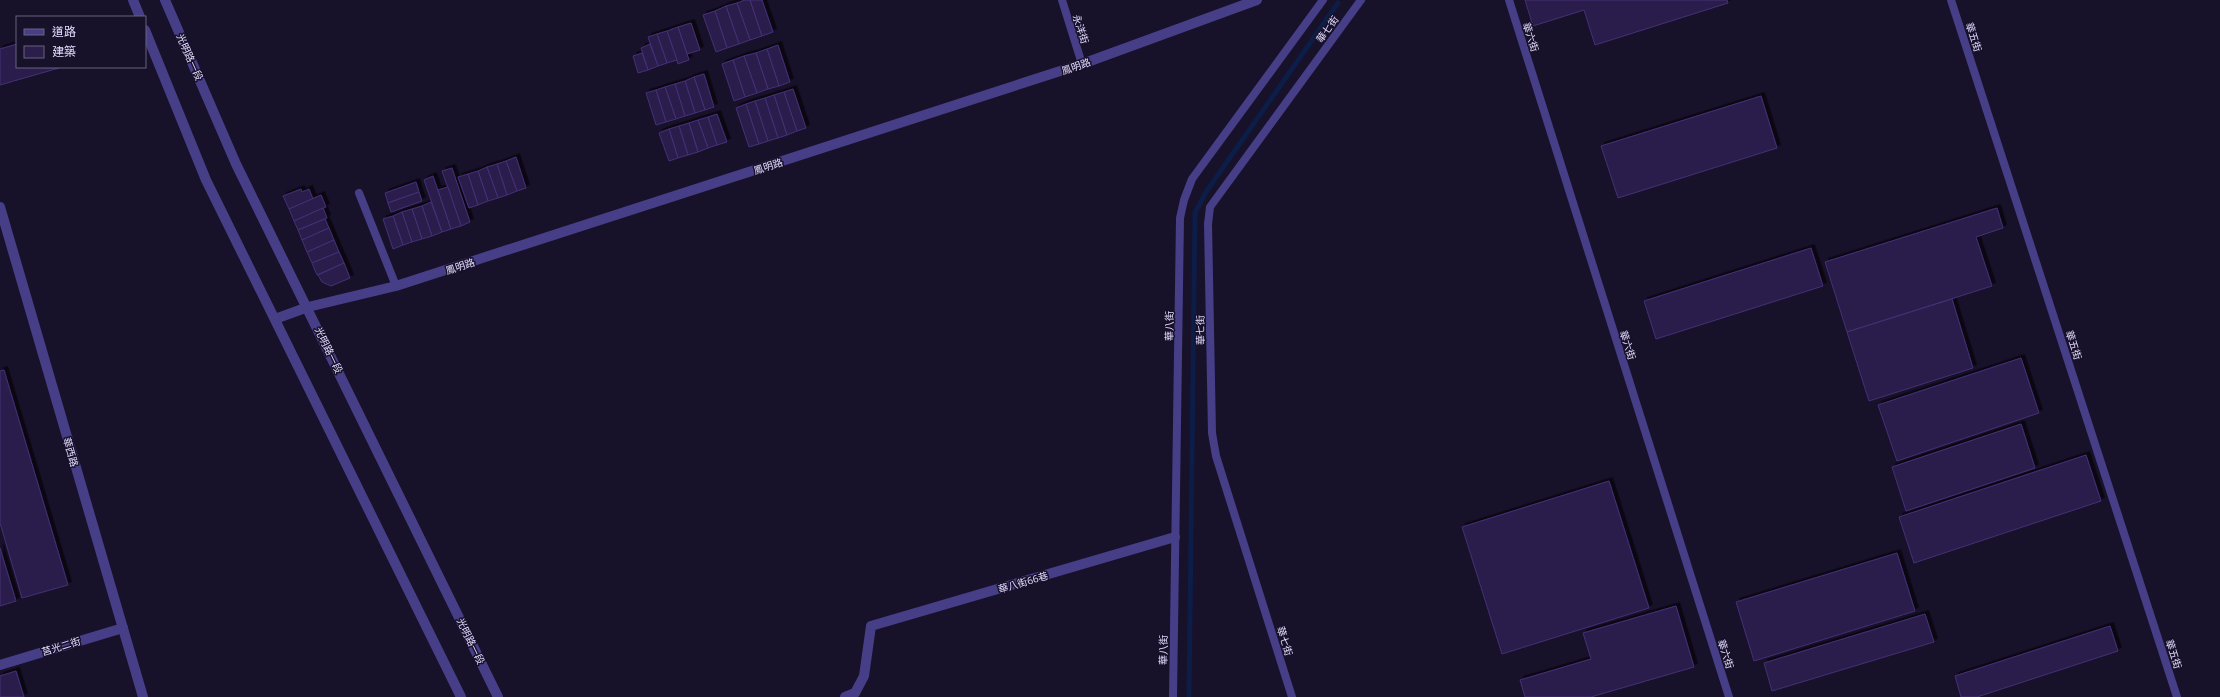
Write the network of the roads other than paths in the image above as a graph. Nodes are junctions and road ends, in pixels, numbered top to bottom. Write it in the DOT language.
graph roads {
  1 [pos="133,0"];
  2 [pos="165,0"];
  3 [pos="1062,0"];
  4 [pos="1257,0"];
  5 [pos="1323,0"];
  6 [pos="1361,0"];
  7 [pos="1509,0"];
  8 [pos="1951,0"];
  9 [pos="140,16"];
  10 [pos="146,32"];
  11 [pos="1082,64"];
  12 [pos="359,194"];
  13 [pos="0,207"];
  14 [pos="396,286"];
  15 [pos="308,307"];
  16 [pos="275,319"];
  17 [pos="1175,537"];
  18 [pos="122,628"];
  19 [pos="0,665"];
  20 [pos="143,697"];
  21 [pos="461,697"];
  22 [pos="498,697"];
  23 [pos="845,697"];
  24 [pos="1172,697"];
  25 [pos="1292,697"];
  26 [pos="1729,697"];
  27 [pos="2178,697"];
  1 -- 9 [label="street"];
  2 -- 15 [label="street, 光明路一段"];
  3 -- 11 [label="lane, 永洋街"];
  4 -- 11 [label="street, 鳳明路"];
  5 -- 17 [label="lane, 華八街"];
  6 -- 25 [label="lane, 華七街"];
  7 -- 26 [label="lane, 華六街"];
  8 -- 27 [label="lane, 華五街"];
  10 -- 16 [label="street"];
  11 -- 14 [label="street, 鳳明路"];
  12 -- 14 [label="lane"];
  13 -- 18 [label="street, 華西路"];
  14 -- 15 [label="street, 鳳明路"];
  15 -- 16 [label="street, 鳳明路"];
  15 -- 22 [label="street, 光明路一段"];
  16 -- 21 [label="street"];
  17 -- 23 [label="street, 華八街66巷"];
  17 -- 24 [label="lane, 華八街"];
  18 -- 19 [label="street, 莒光二街"];
  18 -- 20 [label="street, 華西路"];
}
